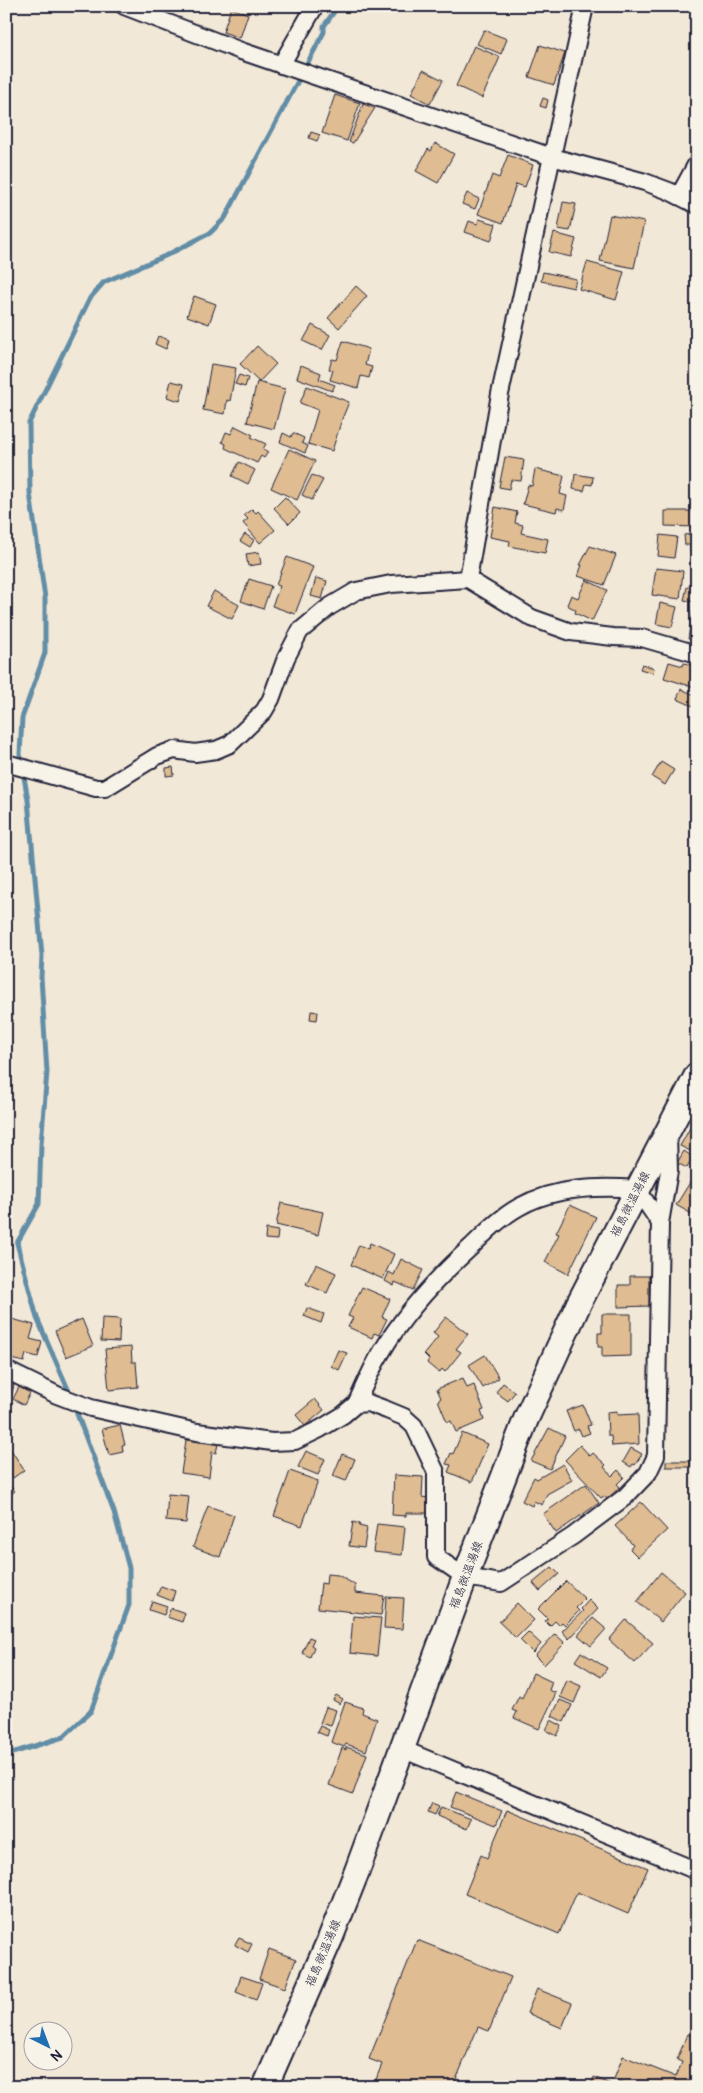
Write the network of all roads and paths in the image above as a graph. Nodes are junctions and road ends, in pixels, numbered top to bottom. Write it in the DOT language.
graph roads {
  1 [pos="124,6"];
  2 [pos="314,6"];
  3 [pos="585,6"];
  4 [pos="281,65"];
  5 [pos="552,157"];
  6 [pos="697,163"];
  7 [pos="679,196"];
  8 [pos="697,205"];
  9 [pos="468,579"];
  10 [pos="697,654"];
  11 [pos="6,763"];
  12 [pos="697,1075"];
  13 [pos="668,1130"];
  14 [pos="637,1189"];
  15 [pos="660,1223"];
  16 [pos="6,1370"];
  17 [pos="356,1404"];
  18 [pos="465,1577"];
  19 [pos="402,1749"];
  20 [pos="697,1870"];
  21 [pos="265,2087"];
  1 -- 4 [label="street"];
  2 -- 4 [label="street"];
  3 -- 5 [label="street"];
  4 -- 5 [label="street"];
  5 -- 7 [label="street"];
  5 -- 9 [label="street"];
  6 -- 7 [label="street"];
  7 -- 8 [label="street"];
  9 -- 10 [label="street"];
  9 -- 11 [label="street"];
  12 -- 13 [label="main road, 福島微温湯線"];
  13 -- 14 [label="main road, 福島微温湯線"];
  13 -- 15 [label="street"];
  14 -- 15 [label="street"];
  14 -- 17 [label="street"];
  14 -- 18 [label="main road, 福島微温湯線"];
  15 -- 18 [label="street"];
  16 -- 17 [label="street"];
  17 -- 18 [label="street"];
  18 -- 19 [label="main road, 福島微温湯線"];
  19 -- 20 [label="street"];
  19 -- 21 [label="main road, 福島微温湯線"];
}
